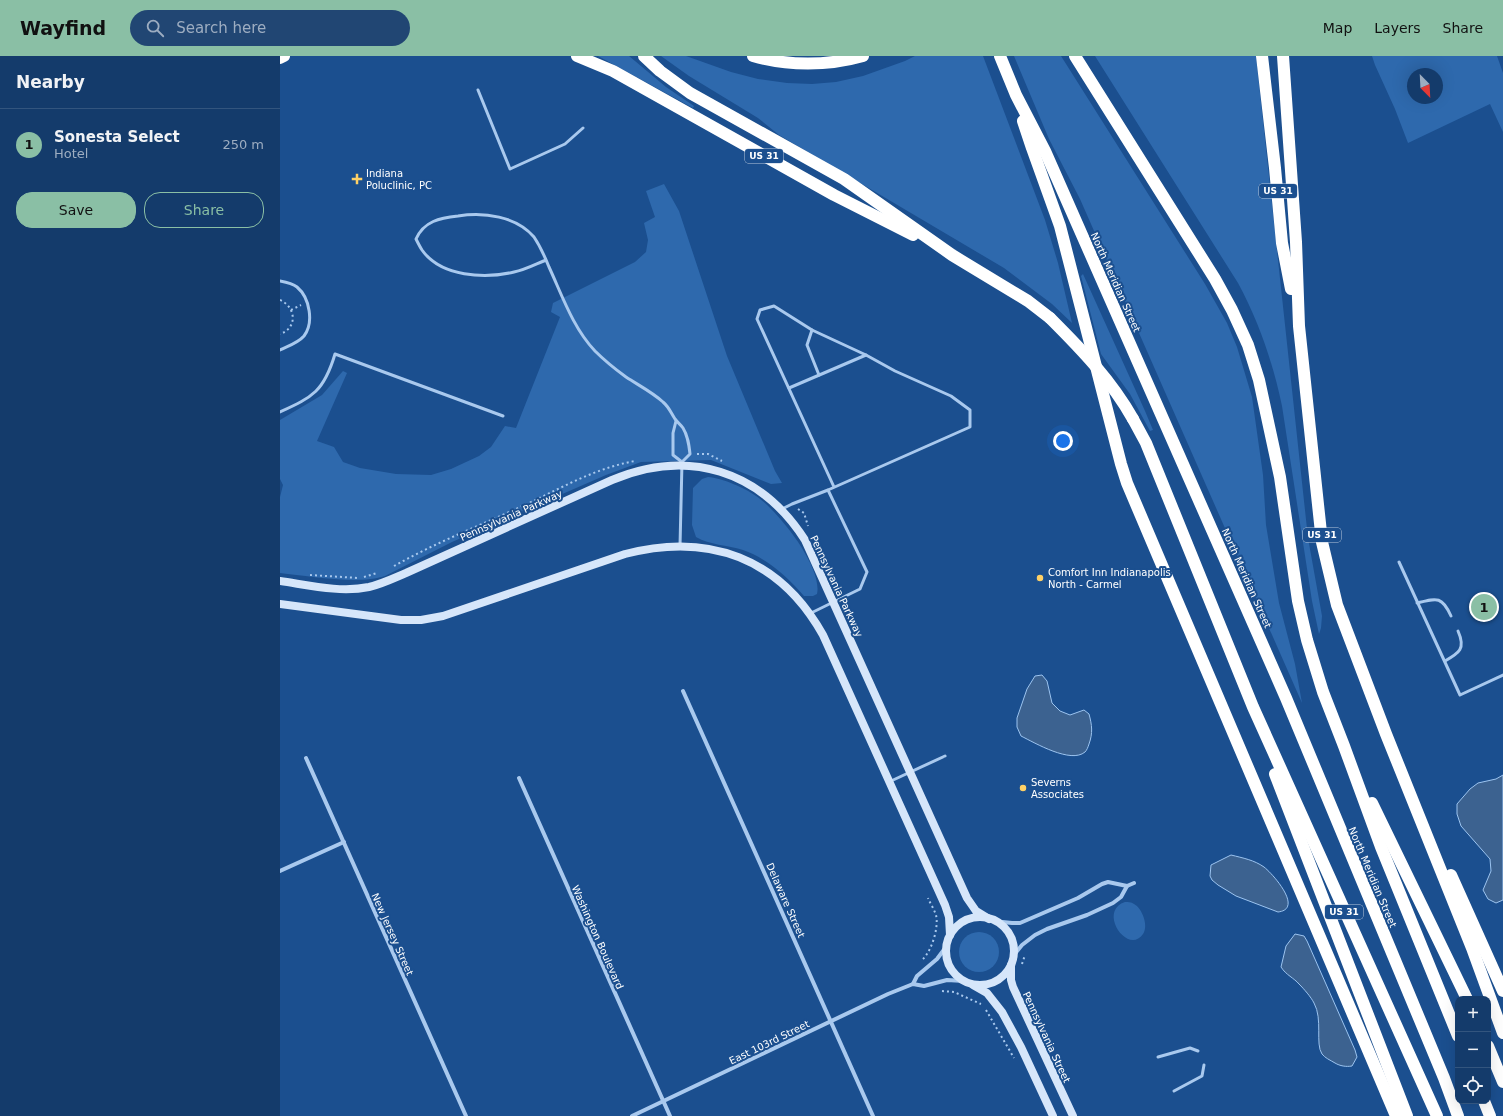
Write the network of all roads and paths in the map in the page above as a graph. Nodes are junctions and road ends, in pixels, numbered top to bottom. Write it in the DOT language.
graph roads {
  1 [pos="284,56"];
  2 [pos="577,56"];
  3 [pos="644,56"];
  4 [pos="752,56"];
  5 [pos="863,56"];
  6 [pos="1000,56"];
  7 [pos="1075,56"];
  8 [pos="1262,56"];
  9 [pos="1283,56"];
  10 [pos="280,58"];
  11 [pos="478,90"];
  12 [pos="1016,95"];
  13 [pos="583,128"];
  14 [pos="952,255"];
  15 [pos="546,260"];
  16 [pos="280,281"];
  17 [pos="280,300"];
  18 [pos="307,303"];
  19 [pos="291,310"];
  20 [pos="1299,326"];
  21 [pos="812,330"];
  22 [pos="280,334"];
  23 [pos="280,350"];
  24 [pos="866,355"];
  25 [pos="819,375"];
  26 [pos="788,388"];
  27 [pos="280,412"];
  28 [pos="503,416"];
  29 [pos="676,421"];
  30 [pos="638,460"];
  31 [pos="682,464"];
  32 [pos="834,487"];
  33 [pos="828,490"];
  34 [pos="782,509"];
  35 [pos="680,546"];
  36 [pos="1399,562"];
  37 [pos="393,567"];
  38 [pos="380,572"];
  39 [pos="309,574"];
  40 [pos="280,581"];
  41 [pos="835,602"];
  42 [pos="1418,603"];
  43 [pos="280,604"];
  44 [pos="809,614"];
  45 [pos="1451,616"];
  46 [pos="1458,631"];
  47 [pos="1444,661"];
  48 [pos="1503,675"];
  49 [pos="683,691"];
  50 [pos="1253,707"];
  51 [pos="1386,734"];
  52 [pos="1344,746"];
  53 [pos="945,756"];
  54 [pos="306,758"];
  55 [pos="911,772"];
  56 [pos="519,778"];
  57 [pos="889,781"];
  58 [pos="344,842"];
  59 [pos="280,871"];
  60 [pos="1134,883"];
  61 [pos="1127,886"];
  62 [pos="928,898"];
  63 [pos="991,920"];
  64 [pos="950,935"];
  65 [pos="946,947"];
  66 [pos="1026,953"];
  67 [pos="1012,960"];
  68 [pos="921,961"];
  69 [pos="1021,966"];
  70 [pos="967,983"];
  71 [pos="913,984"];
  72 [pos="940,991"];
  73 [pos="1503,991"];
  74 [pos="1466,996"];
  75 [pos="983,1005"];
  76 [pos="986,1008"];
  77 [pos="832,1021"];
  78 [pos="995,1025"];
  79 [pos="1456,1032"];
  80 [pos="1503,1033"];
  81 [pos="1198,1051"];
  82 [pos="1491,1053"];
  83 [pos="1158,1057"];
  84 [pos="1204,1065"];
  85 [pos="1503,1082"];
  86 [pos="1174,1091"];
  87 [pos="664,1101"];
  88 [pos="1485,1104"];
  89 [pos="466,1116"];
  90 [pos="632,1116"];
  91 [pos="670,1116"];
  92 [pos="873,1116"];
  93 [pos="1052,1116"];
  94 [pos="1074,1116"];
  95 [pos="1396,1116"];
  96 [pos="1407,1116"];
  97 [pos="1437,1116"];
  98 [pos="1458,1116"];
  99 [pos="1490,1116"];
  1 -- 10 [label="highway"];
  2 -- 14 [label="highway, US 31"];
  3 -- 14 [label="highway"];
  4 -- 5 [label="highway"];
  6 -- 12 [label="highway, North Meridian Street"];
  7 -- 52 [label="highway, North Meridian Street"];
  8 -- 20 [label="highway, US 31"];
  9 -- 20 [label="highway"];
  11 -- 13 [label="lane"];
  12 -- 95 [label="highway"];
  12 -- 98 [label="highway, North Meridian Street"];
  14 -- 50 [label="highway, US 31, bridge"];
  15 -- 15 [label="lane"];
  15 -- 29 [label="lane"];
  16 -- 18 [label="lane"];
  17 -- 19 [label="path"];
  18 -- 19 [label="path"];
  18 -- 23 [label="lane"];
  19 -- 22 [label="path"];
  20 -- 51 [label="highway, US 31"];
  21 -- 24 [label="lane"];
  21 -- 25 [label="lane"];
  21 -- 26 [label="lane"];
  24 -- 25 [label="lane"];
  24 -- 32 [label="lane"];
  25 -- 26 [label="lane"];
  26 -- 32 [label="lane"];
  27 -- 28 [label="lane"];
  29 -- 31 [label="lane"];
  29 -- 31 [label="lane"];
  30 -- 37 [label="path"];
  31 -- 34 [label="main road, Pennsylvania Parkway"];
  31 -- 35 [label="lane"];
  31 -- 40 [label="main road, Pennsylvania Parkway"];
  32 -- 33 [label="lane"];
  33 -- 34 [label="lane"];
  33 -- 41 [label="lane"];
  34 -- 41 [label="main road, Pennsylvania Parkway"];
  35 -- 43 [label="main road"];
  35 -- 44 [label="main road"];
  36 -- 42 [label="lane"];
  38 -- 39 [label="path"];
  41 -- 44 [label="lane"];
  41 -- 55 [label="main road, Pennsylvania Parkway"];
  42 -- 45 [label="lane"];
  42 -- 47 [label="lane"];
  44 -- 57 [label="main road"];
  46 -- 47 [label="lane"];
  47 -- 48 [label="lane"];
  49 -- 77 [label="street, Delaware Street"];
  50 -- 96 [label="highway"];
  50 -- 97 [label="highway, US 31"];
  51 -- 73 [label="highway, US 31"];
  51 -- 80 [label="highway"];
  52 -- 74 [label="highway"];
  52 -- 79 [label="highway, North Meridian Street"];
  53 -- 55 [label="lane"];
  54 -- 58 [label="street, New Jersey Street"];
  55 -- 57 [label="lane"];
  55 -- 63 [label="main road, Pennsylvania Parkway"];
  56 -- 87 [label="street, Washington Boulevard"];
  57 -- 64 [label="main road"];
  58 -- 59 [label="street"];
  58 -- 89 [label="street, New Jersey Street"];
  60 -- 61 [label="street"];
  61 -- 63 [label="street"];
  61 -- 67 [label="street"];
  62 -- 68 [label="path"];
  63 -- 64 [label="main road"];
  63 -- 67 [label="main road"];
  64 -- 65 [label="main road"];
  65 -- 70 [label="main road"];
  65 -- 71 [label="street, East 103rd Street"];
  66 -- 69 [label="path"];
  67 -- 70 [label="main road"];
  67 -- 94 [label="main road, Pennsylvania Street"];
  70 -- 71 [label="street, East 103rd Street"];
  70 -- 93 [label="main road"];
  71 -- 77 [label="street, East 103rd Street"];
  72 -- 75 [label="path"];
  76 -- 78 [label="path"];
  77 -- 87 [label="street, East 103rd Street"];
  77 -- 92 [label="street, Delaware Street"];
  81 -- 83 [label="lane"];
  82 -- 85 [label="highway"];
  84 -- 86 [label="lane"];
  87 -- 90 [label="street, East 103rd Street"];
  87 -- 91 [label="street, Washington Boulevard"];
  88 -- 99 [label="highway"];
}
